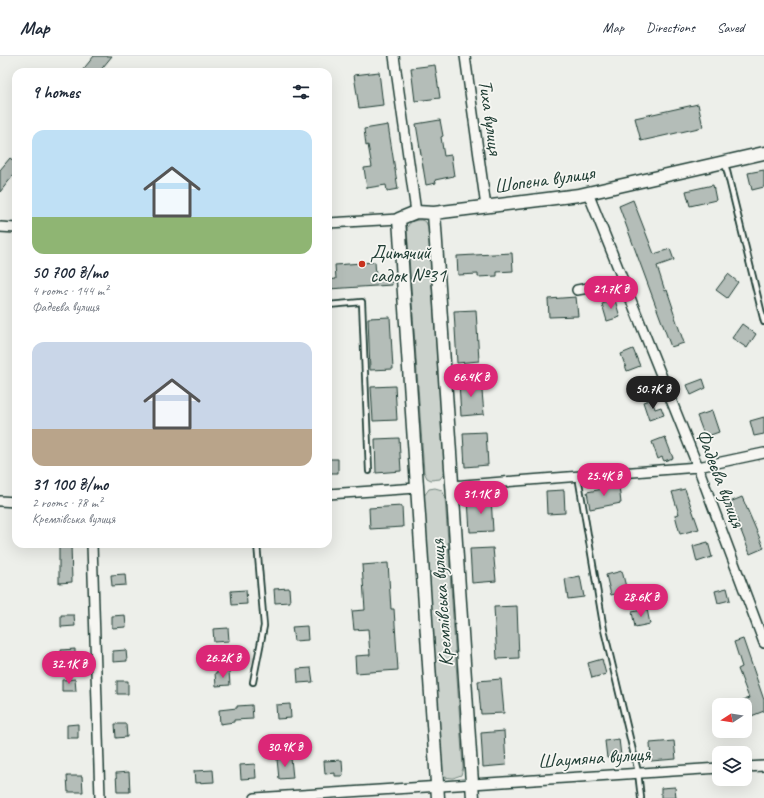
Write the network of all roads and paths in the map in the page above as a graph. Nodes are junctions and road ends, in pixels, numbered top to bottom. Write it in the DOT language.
graph roads {
  1 [pos="394,56"];
  2 [pos="465,56"];
  3 [pos="764,153"];
  4 [pos="724,162"];
  5 [pos="588,193"];
  6 [pos="486,207"];
  7 [pos="416,212"];
  8 [pos="434,213"];
  9 [pos="399,219"];
  10 [pos="332,223"];
  11 [pos="0,227"];
  12 [pos="12,228"];
  13 [pos="623,282"];
  14 [pos="577,290"];
  15 [pos="332,305"];
  16 [pos="764,322"];
  17 [pos="764,453"];
  18 [pos="698,467"];
  19 [pos="369,472"];
  20 [pos="578,476"];
  21 [pos="452,486"];
  22 [pos="417,488"];
  23 [pos="332,494"];
  24 [pos="0,501"];
  25 [pos="12,502"];
  26 [pos="92,548"];
  27 [pos="257,548"];
  28 [pos="764,644"];
  29 [pos="253,682"];
  30 [pos="764,766"];
  31 [pos="752,767"];
  32 [pos="712,768"];
  33 [pos="638,772"];
  34 [pos="472,784"];
  35 [pos="437,786"];
  36 [pos="100,798"];
  37 [pos="255,798"];
  38 [pos="438,798"];
  39 [pos="473,798"];
  40 [pos="641,798"];
  1 -- 7 [label="street"];
  2 -- 6 [label="street, Тиха вулиця"];
  3 -- 4 [label="street, Шопена вулиця"];
  4 -- 5 [label="street, Шопена вулиця"];
  4 -- 16 [label="lane"];
  5 -- 6 [label="street, Шопена вулиця"];
  5 -- 13 [label="street, Фадеєва вулиця"];
  6 -- 8 [label="street, Шопена вулиця"];
  7 -- 8 [label="street, Шопена вулиця"];
  7 -- 9 [label="street, Шопена вулиця"];
  8 -- 21 [label="street, Кремлівська вулиця"];
  9 -- 10 [label="street, Шопена вулиця"];
  9 -- 22 [label="street, Кремлівська вулиця"];
  11 -- 12 [label="street"];
  13 -- 14 [label="street"];
  13 -- 18 [label="street, Фадеєва вулиця"];
  15 -- 19 [label="lane"];
  17 -- 18 [label="street"];
  18 -- 20 [label="street"];
  18 -- 28 [label="street, Фадеєва вулиця"];
  20 -- 21 [label="street"];
  20 -- 33 [label="lane"];
  21 -- 34 [label="street, Кремлівська вулиця"];
  22 -- 23 [label="street"];
  22 -- 35 [label="street, Кремлівська вулиця"];
  24 -- 25 [label="street"];
  26 -- 36 [label="street"];
  27 -- 29 [label="lane"];
  30 -- 31 [label="street"];
  32 -- 33 [label="street, Шаумяна вулиця"];
  33 -- 34 [label="street, Шаумяна вулиця"];
  33 -- 40 [label="lane"];
  34 -- 35 [label="street, Шаумяна вулиця"];
  34 -- 39 [label="street, Кремлівська вулиця"];
  35 -- 37 [label="street"];
  35 -- 38 [label="street, Кремлівська вулиця"];
}
